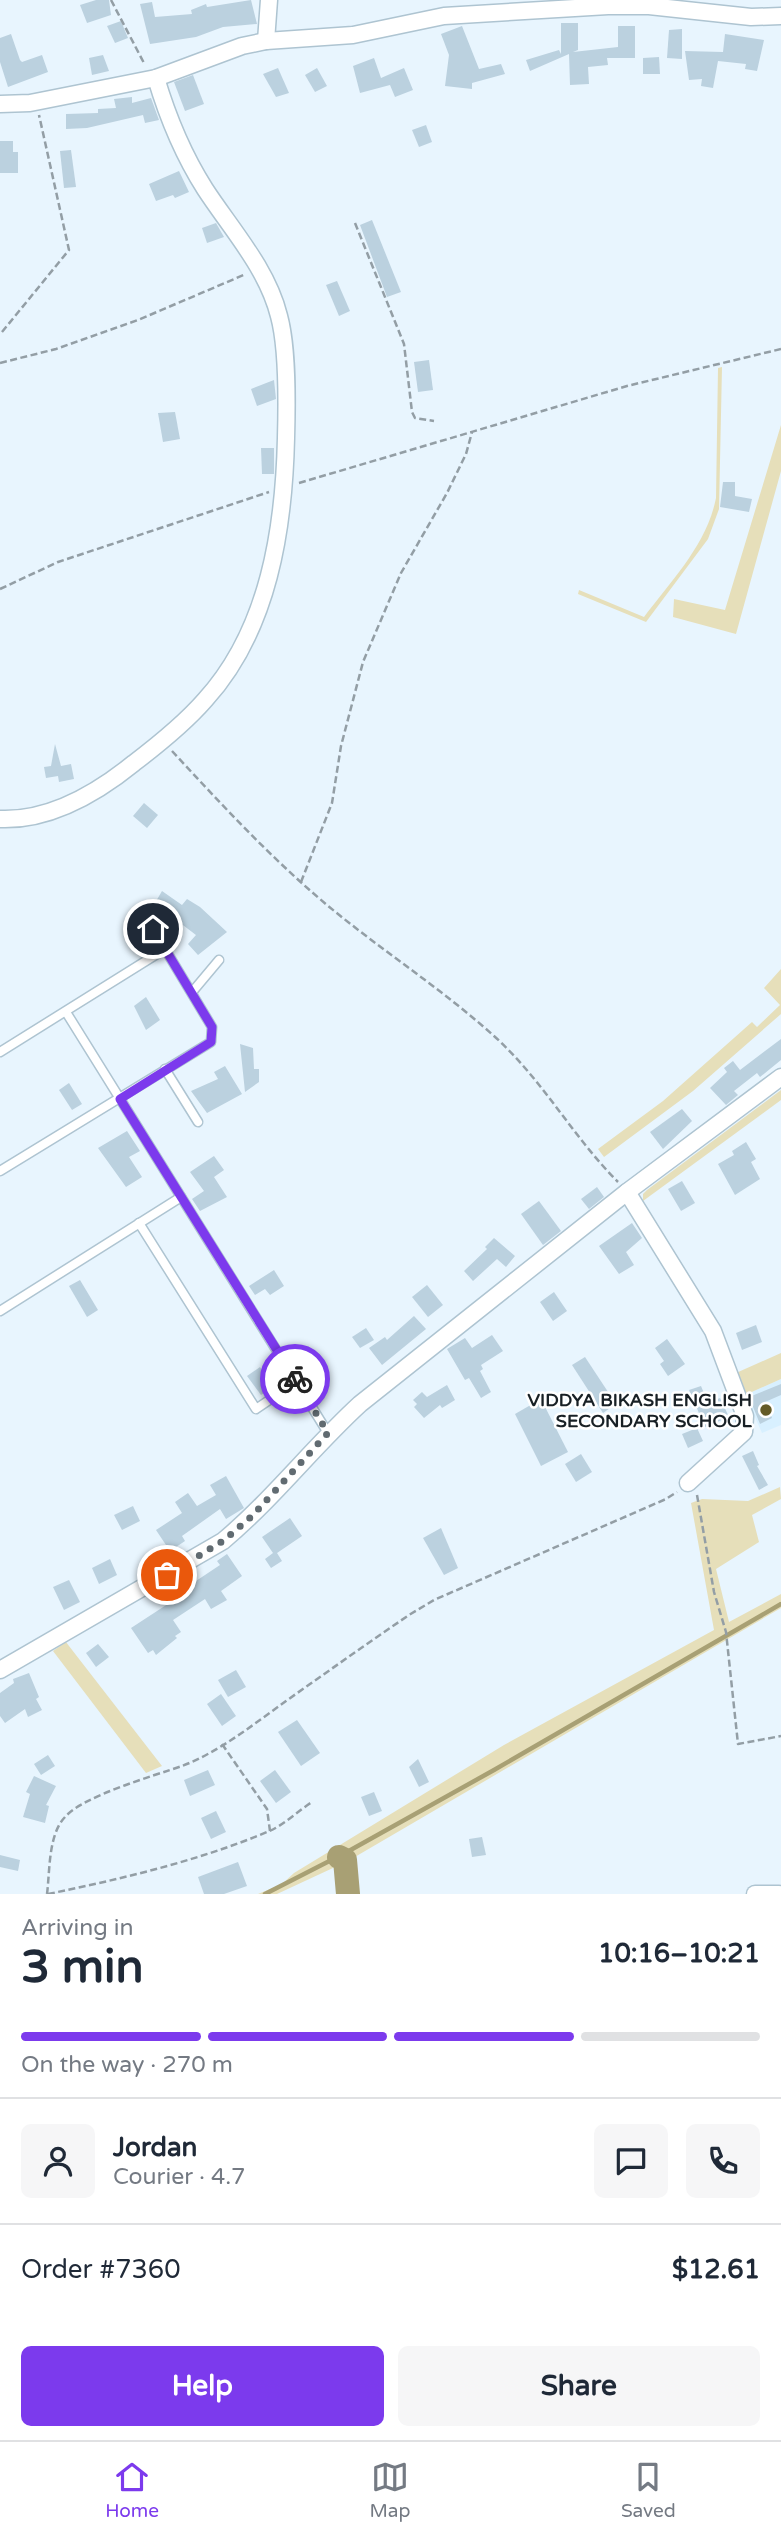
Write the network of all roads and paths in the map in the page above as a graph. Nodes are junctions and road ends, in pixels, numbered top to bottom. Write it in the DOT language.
graph roads {
  1 [pos="111,0"];
  2 [pos="269,0"];
  3 [pos="539,5"];
  4 [pos="752,8"];
  5 [pos="781,16"];
  6 [pos="266,41"];
  7 [pos="156,78"];
  8 [pos="36,102"];
  9 [pos="0,104"];
  10 [pos="355,223"];
  11 [pos="258,267"];
  12 [pos="2,332"];
  13 [pos="781,349"];
  14 [pos="0,363"];
  15 [pos="434,421"];
  16 [pos="472,432"];
  17 [pos="285,487"];
  18 [pos="0,589"];
  19 [pos="163,741"];
  20 [pos="0,819"];
  21 [pos="301,882"];
  22 [pos="153,929"];
  23 [pos="165,950"];
  24 [pos="219,960"];
  25 [pos="193,991"];
  26 [pos="66,1012"];
  27 [pos="0,1052"];
  28 [pos="165,1069"];
  29 [pos="781,1077"];
  30 [pos="120,1099"];
  31 [pos="198,1122"];
  32 [pos="0,1171"];
  33 [pos="627,1192"];
  34 [pos="181,1197"];
  35 [pos="139,1223"];
  36 [pos="0,1311"];
  37 [pos="296,1382"];
  38 [pos="328,1433"];
  39 [pos="690,1481"];
  40 [pos="0,1670"];
  41 [pos="781,1736"];
  42 [pos="221,1744"];
  43 [pos="312,1801"];
  44 [pos="270,1831"];
  45 [pos="47,1894"];
  46 [pos="755,1894"];
  47 [pos="779,1894"];
  1 -- 7 [label="path"];
  2 -- 6 [label="street"];
  3 -- 4 [label="street"];
  3 -- 6 [label="street"];
  4 -- 5 [label="street"];
  6 -- 7 [label="street"];
  7 -- 8 [label="street"];
  7 -- 11 [label="street"];
  8 -- 9 [label="street"];
  8 -- 12 [label="path"];
  10 -- 15 [label="path"];
  11 -- 14 [label="path"];
  11 -- 17 [label="street"];
  13 -- 16 [label="path"];
  16 -- 17 [label="path"];
  16 -- 21 [label="path"];
  17 -- 18 [label="path"];
  17 -- 19 [label="street"];
  19 -- 20 [label="street"];
  19 -- 21 [label="path"];
  21 -- 33 [label="path"];
  22 -- 23 [label="lane"];
  23 -- 25 [label="lane"];
  23 -- 26 [label="lane"];
  24 -- 25 [label="lane"];
  25 -- 28 [label="lane"];
  26 -- 27 [label="lane"];
  26 -- 30 [label="lane"];
  28 -- 30 [label="lane"];
  28 -- 31 [label="lane"];
  29 -- 33 [label="street"];
  30 -- 32 [label="lane"];
  30 -- 34 [label="lane"];
  33 -- 38 [label="street"];
  33 -- 39 [label="street"];
  34 -- 35 [label="lane"];
  34 -- 37 [label="lane"];
  35 -- 36 [label="lane"];
  35 -- 37 [label="lane"];
  37 -- 38 [label="lane"];
  38 -- 40 [label="street"];
  39 -- 41 [label="path"];
  39 -- 42 [label="path"];
  42 -- 44 [label="path"];
  42 -- 45 [label="path"];
  43 -- 44 [label="path"];
  44 -- 45 [label="path"];
  46 -- 47 [label="street"];
}
